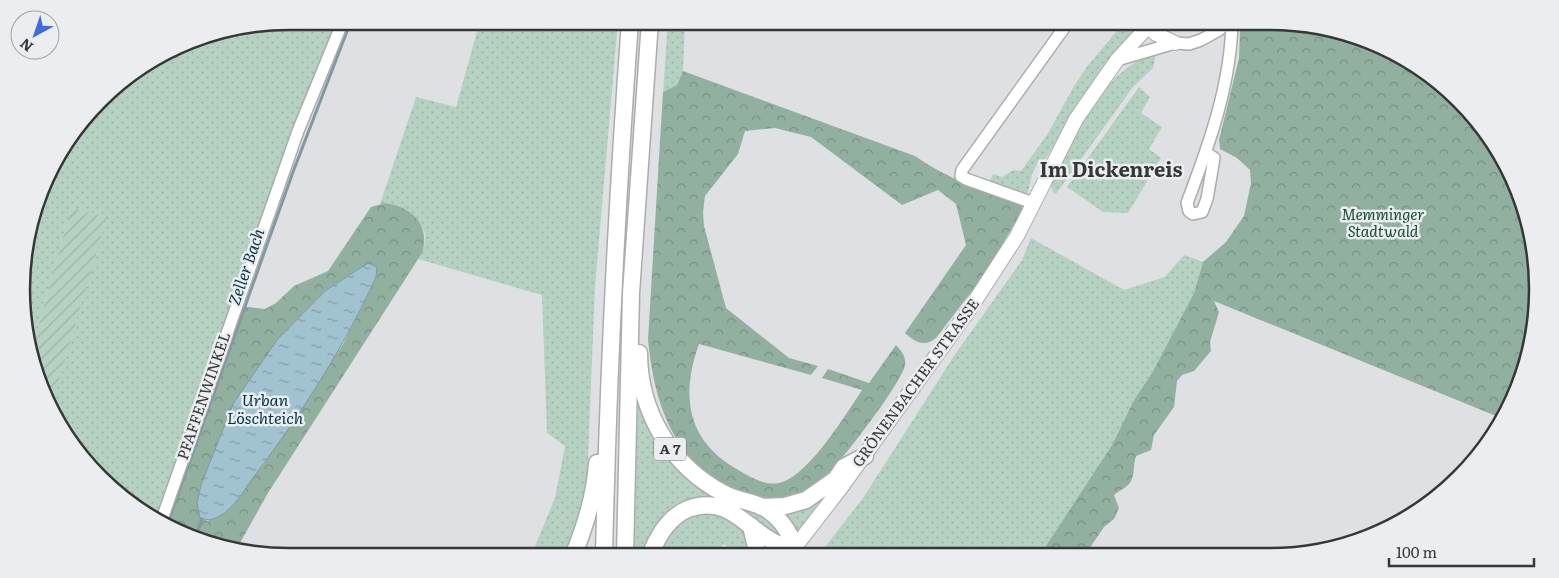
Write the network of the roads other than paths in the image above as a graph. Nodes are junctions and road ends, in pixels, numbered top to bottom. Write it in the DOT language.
graph roads {
  1 [pos="339,30"];
  2 [pos="629,30"];
  3 [pos="649,30"];
  4 [pos="1062,30"];
  5 [pos="1144,30"];
  6 [pos="1154,30"];
  7 [pos="1219,30"];
  8 [pos="1231,30"];
  9 [pos="1175,43"];
  10 [pos="1117,60"];
  11 [pos="1206,153"];
  12 [pos="1033,203"];
  13 [pos="631,293"];
  14 [pos="609,408"];
  15 [pos="864,456"];
  16 [pos="763,507"];
  17 [pos="163,515"];
  18 [pos="751,526"];
  19 [pos="576,548"];
  20 [pos="604,548"];
  21 [pos="624,548"];
  22 [pos="654,548"];
  23 [pos="756,548"];
  24 [pos="785,548"];
  25 [pos="792,548"];
  26 [pos="795,548"];
  1 -- 17 [label="street, PFAFFENWINKEL"];
  2 -- 14 [label="highway"];
  3 -- 13 [label="highway, A 7"];
  4 -- 12 [label="street"];
  5 -- 10 [label="main road, GRÖNENBACHER STRASSE"];
  6 -- 9 [label="main road"];
  7 -- 9 [label="street"];
  8 -- 11 [label="street"];
  9 -- 10 [label="street"];
  10 -- 12 [label="main road, GRÖNENBACHER STRASSE"];
  12 -- 15 [label="main road, GRÖNENBACHER STRASSE"];
  13 -- 16 [label="highway, A 7"];
  13 -- 21 [label="highway, A 7"];
  14 -- 19 [label="highway"];
  14 -- 20 [label="highway"];
  15 -- 16 [label="highway"];
  15 -- 26 [label="main road, GRÖNENBACHER STRASSE"];
  16 -- 25 [label="highway, A 7"];
  18 -- 22 [label="highway"];
  18 -- 23 [label="highway"];
  18 -- 24 [label="highway"];
}
